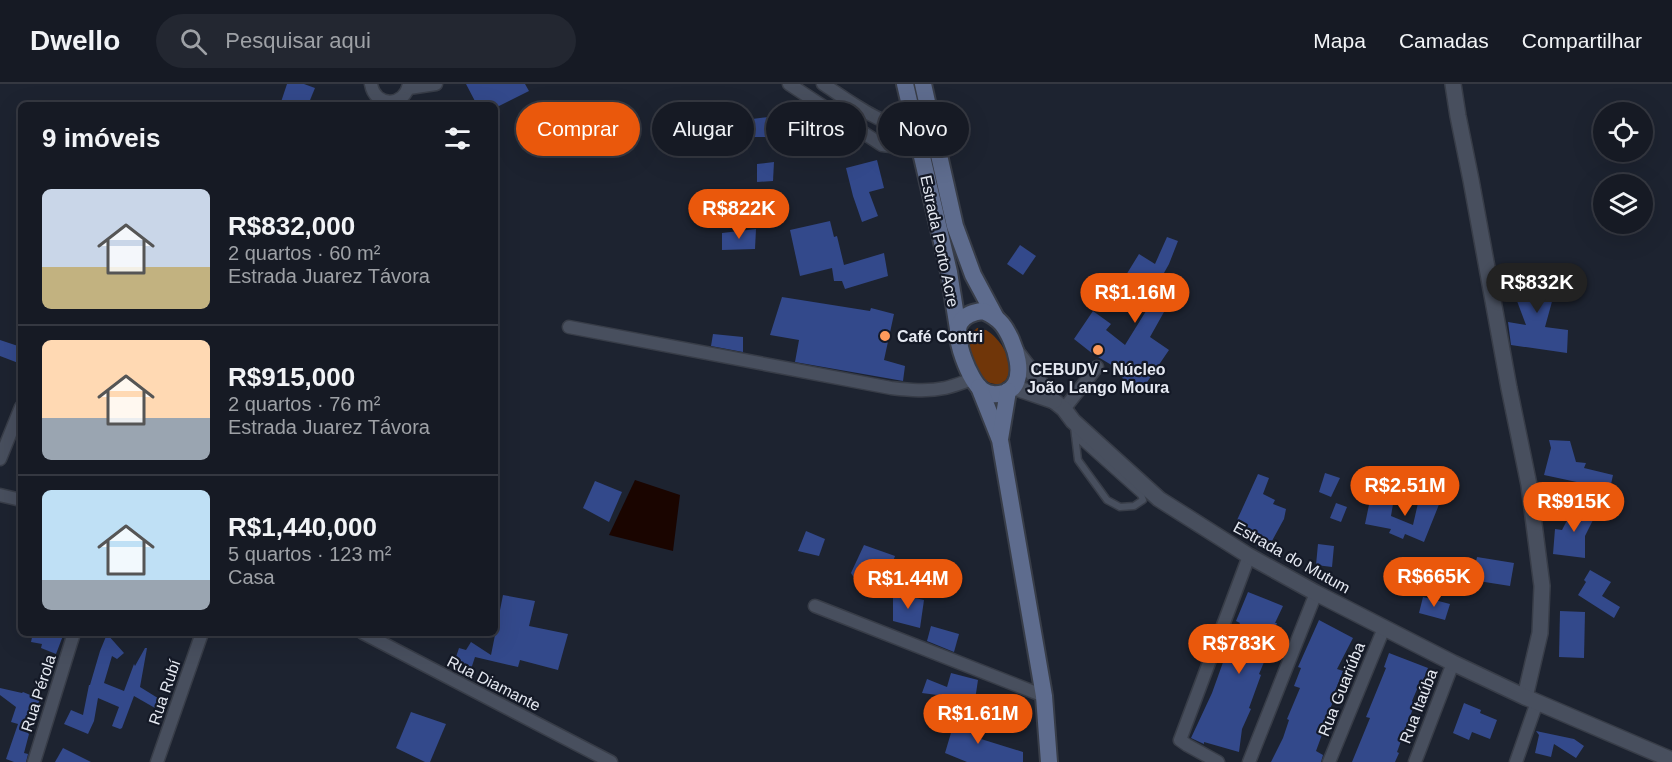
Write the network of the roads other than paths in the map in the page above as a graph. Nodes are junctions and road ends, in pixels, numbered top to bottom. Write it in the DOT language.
graph roads {
  1 [pos="371,84"];
  2 [pos="436,84"];
  3 [pos="789,84"];
  4 [pos="823,84"];
  5 [pos="905,84"];
  6 [pos="923,84"];
  7 [pos="1453,84"];
  8 [pos="409,86"];
  9 [pos="909,102"];
  10 [pos="878,118"];
  11 [pos="878,142"];
  12 [pos="922,156"];
  13 [pos="996,318"];
  14 [pos="569,327"];
  15 [pos="958,329"];
  16 [pos="1015,350"];
  17 [pos="1097,367"];
  18 [pos="976,383"];
  19 [pos="1011,389"];
  20 [pos="18,414"];
  21 [pos="1067,417"];
  22 [pos="1000,440"];
  23 [pos="0,459"];
  24 [pos="0,495"];
  25 [pos="18,499"];
  26 [pos="1249,556"];
  27 [pos="1316,593"];
  28 [pos="815,606"];
  29 [pos="1384,628"];
  30 [pos="73,636"];
  31 [pos="201,636"];
  32 [pos="369,636"];
  33 [pos="1453,663"];
  34 [pos="1044,696"];
  35 [pos="1531,699"];
  36 [pos="1672,760"];
  37 [pos="34,762"];
  38 [pos="157,762"];
  39 [pos="611,762"];
  40 [pos="1049,762"];
  41 [pos="1218,762"];
  42 [pos="1249,762"];
  43 [pos="1329,762"];
  44 [pos="1415,762"];
  45 [pos="1516,762"];
  1 -- 8 [label="street"];
  2 -- 8 [label="street"];
  3 -- 11 [label="street"];
  4 -- 10 [label="street"];
  5 -- 9 [label="main road, Estrada Porto Acre"];
  6 -- 13 [label="main road, Estrada Porto Acre"];
  7 -- 35 [label="street"];
  12 -- 15 [label="main road, Estrada Porto Acre"];
  13 -- 15 [label="main road"];
  13 -- 16 [label="main road"];
  14 -- 18 [label="street"];
  15 -- 18 [label="main road"];
  16 -- 19 [label="main road"];
  16 -- 21 [label="street, Estrada do Mutum"];
  17 -- 21 [label="street"];
  18 -- 19 [label="main road"];
  18 -- 22 [label="main road"];
  19 -- 21 [label="street, Estrada do Mutum"];
  19 -- 22 [label="main road"];
  20 -- 23 [label="street"];
  21 -- 21 [label="lane"];
  21 -- 26 [label="street, Estrada do Mutum"];
  22 -- 34 [label="main road"];
  24 -- 25 [label="street"];
  26 -- 27 [label="street, Estrada do Mutum"];
  26 -- 41 [label="street"];
  27 -- 29 [label="street, Estrada do Mutum"];
  27 -- 42 [label="street"];
  28 -- 34 [label="street"];
  29 -- 33 [label="street, Estrada do Mutum"];
  29 -- 43 [label="street, Rua Guariúba"];
  30 -- 37 [label="street, Rua Pérola"];
  31 -- 38 [label="street, Rua Rubí"];
  32 -- 39 [label="street, Rua Diamante"];
  33 -- 35 [label="street, Estrada do Mutum"];
  33 -- 44 [label="street, Rua Itaúba"];
  34 -- 40 [label="main road"];
  35 -- 36 [label="street, Estrada do Mutum"];
  35 -- 45 [label="street"];
}
